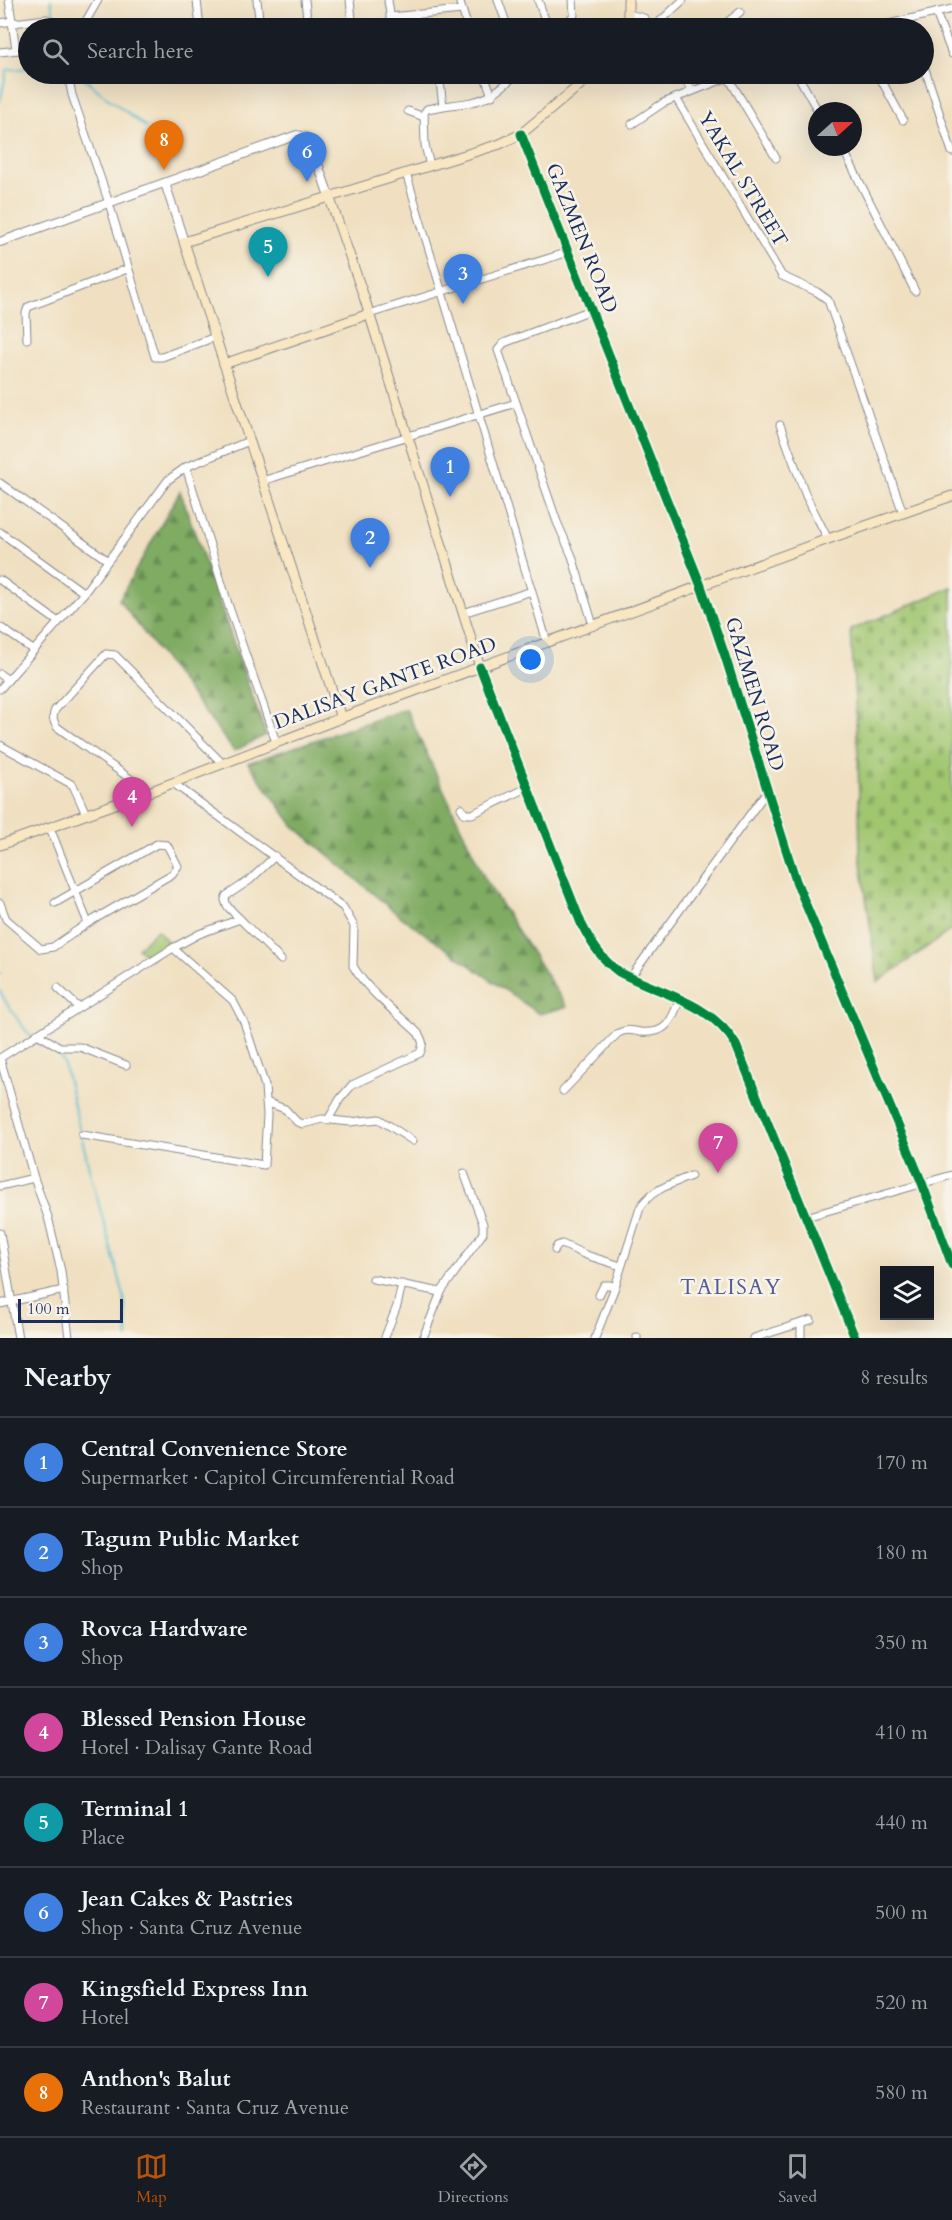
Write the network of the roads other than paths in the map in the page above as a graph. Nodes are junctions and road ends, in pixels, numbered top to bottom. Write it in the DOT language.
graph roads {
  1 [pos="9,0"];
  2 [pos="98,0"];
  3 [pos="197,0"];
  4 [pos="256,0"];
  5 [pos="305,0"];
  6 [pos="350,0"];
  7 [pos="388,0"];
  8 [pos="459,0"];
  9 [pos="498,0"];
  10 [pos="538,0"];
  11 [pos="573,0"];
  12 [pos="628,0"];
  13 [pos="683,0"];
  14 [pos="952,9"];
  15 [pos="462,10"];
  16 [pos="740,12"];
  17 [pos="936,13"];
  18 [pos="629,14"];
  19 [pos="390,17"];
  20 [pos="88,18"];
  21 [pos="199,18"];
  22 [pos="259,18"];
  23 [pos="307,18"];
  24 [pos="352,18"];
  25 [pos="465,18"];
  26 [pos="504,18"];
  27 [pos="544,18"];
  28 [pos="571,18"];
  29 [pos="629,18"];
  30 [pos="644,18"];
  31 [pos="664,18"];
  32 [pos="732,18"];
  33 [pos="915,18"];
  34 [pos="13,22"];
  35 [pos="18,22"];
  36 [pos="0,23"];
  37 [pos="16,50"];
  38 [pos="0,52"];
  39 [pos="952,54"];
  40 [pos="70,84"];
  41 [pos="440,84"];
  42 [pos="488,84"];
  43 [pos="506,84"];
  44 [pos="581,84"];
  45 [pos="688,84"];
  46 [pos="710,84"];
  47 [pos="732,84"];
  48 [pos="803,84"];
  49 [pos="883,84"];
  50 [pos="930,84"];
  51 [pos="692,91"];
  52 [pos="492,96"];
  53 [pos="676,98"];
  54 [pos="813,102"];
  55 [pos="443,106"];
  56 [pos="408,111"];
  57 [pos="424,117"];
  58 [pos="903,120"];
  59 [pos="632,124"];
  60 [pos="521,134"];
  61 [pos="952,152"];
  62 [pos="847,156"];
  63 [pos="776,159"];
  64 [pos="430,166"];
  65 [pos="406,173"];
  66 [pos="165,183"];
  67 [pos="329,196"];
  68 [pos="109,203"];
  69 [pos="0,242"];
  70 [pos="184,242"];
  71 [pos="569,252"];
  72 [pos="127,268"];
  73 [pos="915,291"];
  74 [pos="441,292"];
  75 [pos="591,310"];
  76 [pos="369,314"];
  77 [pos="215,337"];
  78 [pos="27,339"];
  79 [pos="224,364"];
  80 [pos="516,403"];
  81 [pos="479,415"];
  82 [pos="780,425"];
  83 [pos="407,436"];
  84 [pos="249,441"];
  85 [pos="186,467"];
  86 [pos="262,481"];
  87 [pos="0,483"];
  88 [pos="952,496"];
  89 [pos="903,513"];
  90 [pos="0,532"];
  91 [pos="828,539"];
  92 [pos="107,560"];
  93 [pos="0,580"];
  94 [pos="701,586"];
  95 [pos="532,591"];
  96 [pos="84,592"];
  97 [pos="463,613"];
  98 [pos="57,621"];
  99 [pos="593,625"];
  100 [pos="0,627"];
  101 [pos="547,642"];
  102 [pos="33,650"];
  103 [pos="480,668"];
  104 [pos="0,674"];
  105 [pos="8,680"];
  106 [pos="0,689"];
  107 [pos="340,718"];
  108 [pos="276,742"];
  109 [pos="0,745"];
  110 [pos="223,764"];
  111 [pos="173,783"];
  112 [pos="527,788"];
  113 [pos="766,791"];
  114 [pos="149,792"];
  115 [pos="460,808"];
  116 [pos="86,814"];
  117 [pos="50,828"];
  118 [pos="0,845"];
  119 [pos="275,856"];
  120 [pos="74,892"];
  121 [pos="0,903"];
  122 [pos="55,903"];
  123 [pos="240,919"];
  124 [pos="88,923"];
  125 [pos="173,948"];
  126 [pos="282,960"];
  127 [pos="630,978"];
  128 [pos="58,988"];
  129 [pos="680,999"];
  130 [pos="78,1007"];
  131 [pos="37,1034"];
  132 [pos="0,1058"];
  133 [pos="126,1065"];
  134 [pos="563,1091"];
  135 [pos="266,1102"];
  136 [pos="329,1118"];
  137 [pos="82,1135"];
  138 [pos="412,1141"];
  139 [pos="464,1173"];
  140 [pos="952,1175"];
  141 [pos="691,1176"];
  142 [pos="34,1178"];
  143 [pos="922,1184"];
  144 [pos="0,1186"];
  145 [pos="806,1217"];
  146 [pos="0,1233"];
  147 [pos="555,1250"];
  148 [pos="621,1266"];
  149 [pos="952,1266"];
  150 [pos="373,1279"];
  151 [pos="402,1284"];
  152 [pos="615,1287"];
  153 [pos="64,1290"];
  154 [pos="441,1292"];
  155 [pos="599,1295"];
  156 [pos="13,1301"];
  157 [pos="0,1304"];
  158 [pos="811,1320"];
  159 [pos="801,1323"];
  160 [pos="385,1337"];
  161 [pos="18,1338"];
  162 [pos="69,1338"];
  163 [pos="423,1338"];
  164 [pos="596,1338"];
  165 [pos="754,1338"];
  166 [pos="801,1338"];
  167 [pos="855,1338"];
  1 -- 34 [label="street"];
  2 -- 20 [label="street"];
  3 -- 21 [label="street"];
  4 -- 22 [label="street"];
  5 -- 23 [label="street"];
  6 -- 24 [label="street"];
  7 -- 19 [label="street"];
  8 -- 15 [label="street"];
  9 -- 26 [label="street"];
  10 -- 27 [label="street"];
  11 -- 28 [label="street"];
  12 -- 18 [label="main road"];
  13 -- 31 [label="street"];
  14 -- 17 [label="street"];
  15 -- 19 [label="street"];
  15 -- 25 [label="street"];
  16 -- 32 [label="street"];
  17 -- 33 [label="street"];
  17 -- 39 [label="street"];
  18 -- 29 [label="main road"];
  18 -- 30 [label="street"];
  34 -- 35 [label="street"];
  34 -- 36 [label="street"];
  34 -- 37 [label="street"];
  37 -- 38 [label="street"];
  40 -- 68 [label="street"];
  41 -- 55 [label="street"];
  42 -- 52 [label="street"];
  43 -- 52 [label="street"];
  44 -- 60 [label="main road"];
  45 -- 51 [label="street"];
  46 -- 51 [label="street"];
  47 -- 63 [label="street"];
  48 -- 54 [label="street"];
  49 -- 58 [label="street"];
  50 -- 61 [label="street"];
  51 -- 53 [label="street"];
  52 -- 55 [label="street"];
  53 -- 59 [label="street"];
  53 -- 89 [label="street, YAKAL STREET"];
  55 -- 57 [label="street"];
  56 -- 57 [label="street"];
  57 -- 64 [label="street"];
  60 -- 64 [label="main road"];
  60 -- 71 [label="street, GAZMEN ROAD"];
  62 -- 73 [label="street"];
  64 -- 65 [label="main road"];
  65 -- 67 [label="main road"];
  65 -- 74 [label="street"];
  66 -- 67 [label="street"];
  66 -- 68 [label="street"];
  66 -- 70 [label="street"];
  67 -- 70 [label="main road"];
  67 -- 76 [label="main road"];
  68 -- 69 [label="street"];
  68 -- 72 [label="street"];
  70 -- 77 [label="main road"];
  71 -- 74 [label="street"];
  71 -- 75 [label="street, GAZMEN ROAD"];
  72 -- 77 [label="street"];
  72 -- 78 [label="street"];
  74 -- 76 [label="street"];
  74 -- 81 [label="street"];
  75 -- 80 [label="street"];
  75 -- 94 [label="street, GAZMEN ROAD"];
  76 -- 79 [label="main road"];
  76 -- 83 [label="main road"];
  77 -- 79 [label="main road"];
  79 -- 84 [label="main road"];
  80 -- 81 [label="street"];
  80 -- 99 [label="street"];
  81 -- 83 [label="street"];
  81 -- 95 [label="street"];
  82 -- 91 [label="street"];
  83 -- 86 [label="street"];
  83 -- 97 [label="main road"];
  84 -- 85 [label="street"];
  84 -- 86 [label="main road"];
  85 -- 92 [label="street"];
  85 -- 108 [label="street"];
  86 -- 107 [label="main road"];
  87 -- 92 [label="street"];
  88 -- 89 [label="main road, DALISAY GANTE ROAD"];
  89 -- 91 [label="main road, DALISAY GANTE ROAD"];
  90 -- 96 [label="street"];
  91 -- 94 [label="main road, DALISAY GANTE ROAD"];
  92 -- 96 [label="street"];
  93 -- 98 [label="street"];
  94 -- 99 [label="main road, DALISAY GANTE ROAD"];
  94 -- 113 [label="street, GAZMEN ROAD"];
  95 -- 97 [label="street"];
  95 -- 101 [label="street"];
  96 -- 98 [label="street"];
  97 -- 103 [label="main road"];
  98 -- 102 [label="street"];
  99 -- 101 [label="main road, DALISAY GANTE ROAD"];
  100 -- 102 [label="street"];
  101 -- 103 [label="main road, DALISAY GANTE ROAD"];
  102 -- 105 [label="street"];
  103 -- 107 [label="main road, DALISAY GANTE ROAD"];
  103 -- 112 [label="main road"];
  104 -- 105 [label="street"];
  105 -- 106 [label="street"];
  107 -- 108 [label="main road, DALISAY GANTE ROAD"];
  108 -- 110 [label="main road, DALISAY GANTE ROAD"];
  109 -- 116 [label="street"];
  110 -- 111 [label="main road, DALISAY GANTE ROAD"];
  110 -- 114 [label="street"];
  111 -- 114 [label="main road, DALISAY GANTE ROAD"];
  111 -- 119 [label="street"];
  112 -- 115 [label="street"];
  112 -- 127 [label="main road"];
  113 -- 127 [label="street"];
  113 -- 143 [label="street, GAZMEN ROAD"];
  114 -- 116 [label="main road, DALISAY GANTE ROAD"];
  116 -- 117 [label="main road, DALISAY GANTE ROAD"];
  117 -- 118 [label="main road, DALISAY GANTE ROAD"];
  117 -- 120 [label="street"];
  119 -- 123 [label="street"];
  119 -- 136 [label="street"];
  120 -- 122 [label="street"];
  120 -- 124 [label="street"];
  120 -- 124 [label="street"];
  121 -- 124 [label="street"];
  123 -- 125 [label="street"];
  123 -- 126 [label="street"];
  125 -- 130 [label="street"];
  125 -- 135 [label="street"];
  127 -- 129 [label="main road"];
  128 -- 130 [label="street"];
  129 -- 134 [label="street"];
  129 -- 145 [label="main road"];
  130 -- 131 [label="street"];
  131 -- 132 [label="street"];
  131 -- 133 [label="street"];
  132 -- 142 [label="street"];
  135 -- 136 [label="street"];
  135 -- 137 [label="street"];
  136 -- 138 [label="street"];
  139 -- 154 [label="street"];
  140 -- 143 [label="street"];
  141 -- 148 [label="street"];
  142 -- 144 [label="street"];
  142 -- 153 [label="street"];
  143 -- 145 [label="street"];
  143 -- 149 [label="street, GAZMEN ROAD"];
  145 -- 167 [label="main road"];
  146 -- 156 [label="street"];
  147 -- 148 [label="street"];
  148 -- 152 [label="street"];
  150 -- 151 [label="street"];
  151 -- 154 [label="street"];
  151 -- 160 [label="street"];
  152 -- 155 [label="street"];
  152 -- 164 [label="street"];
  153 -- 156 [label="street"];
  153 -- 162 [label="street"];
  154 -- 163 [label="street"];
  156 -- 157 [label="street"];
  156 -- 161 [label="street"];
  158 -- 159 [label="street"];
  159 -- 165 [label="street"];
  159 -- 166 [label="street"];
}
